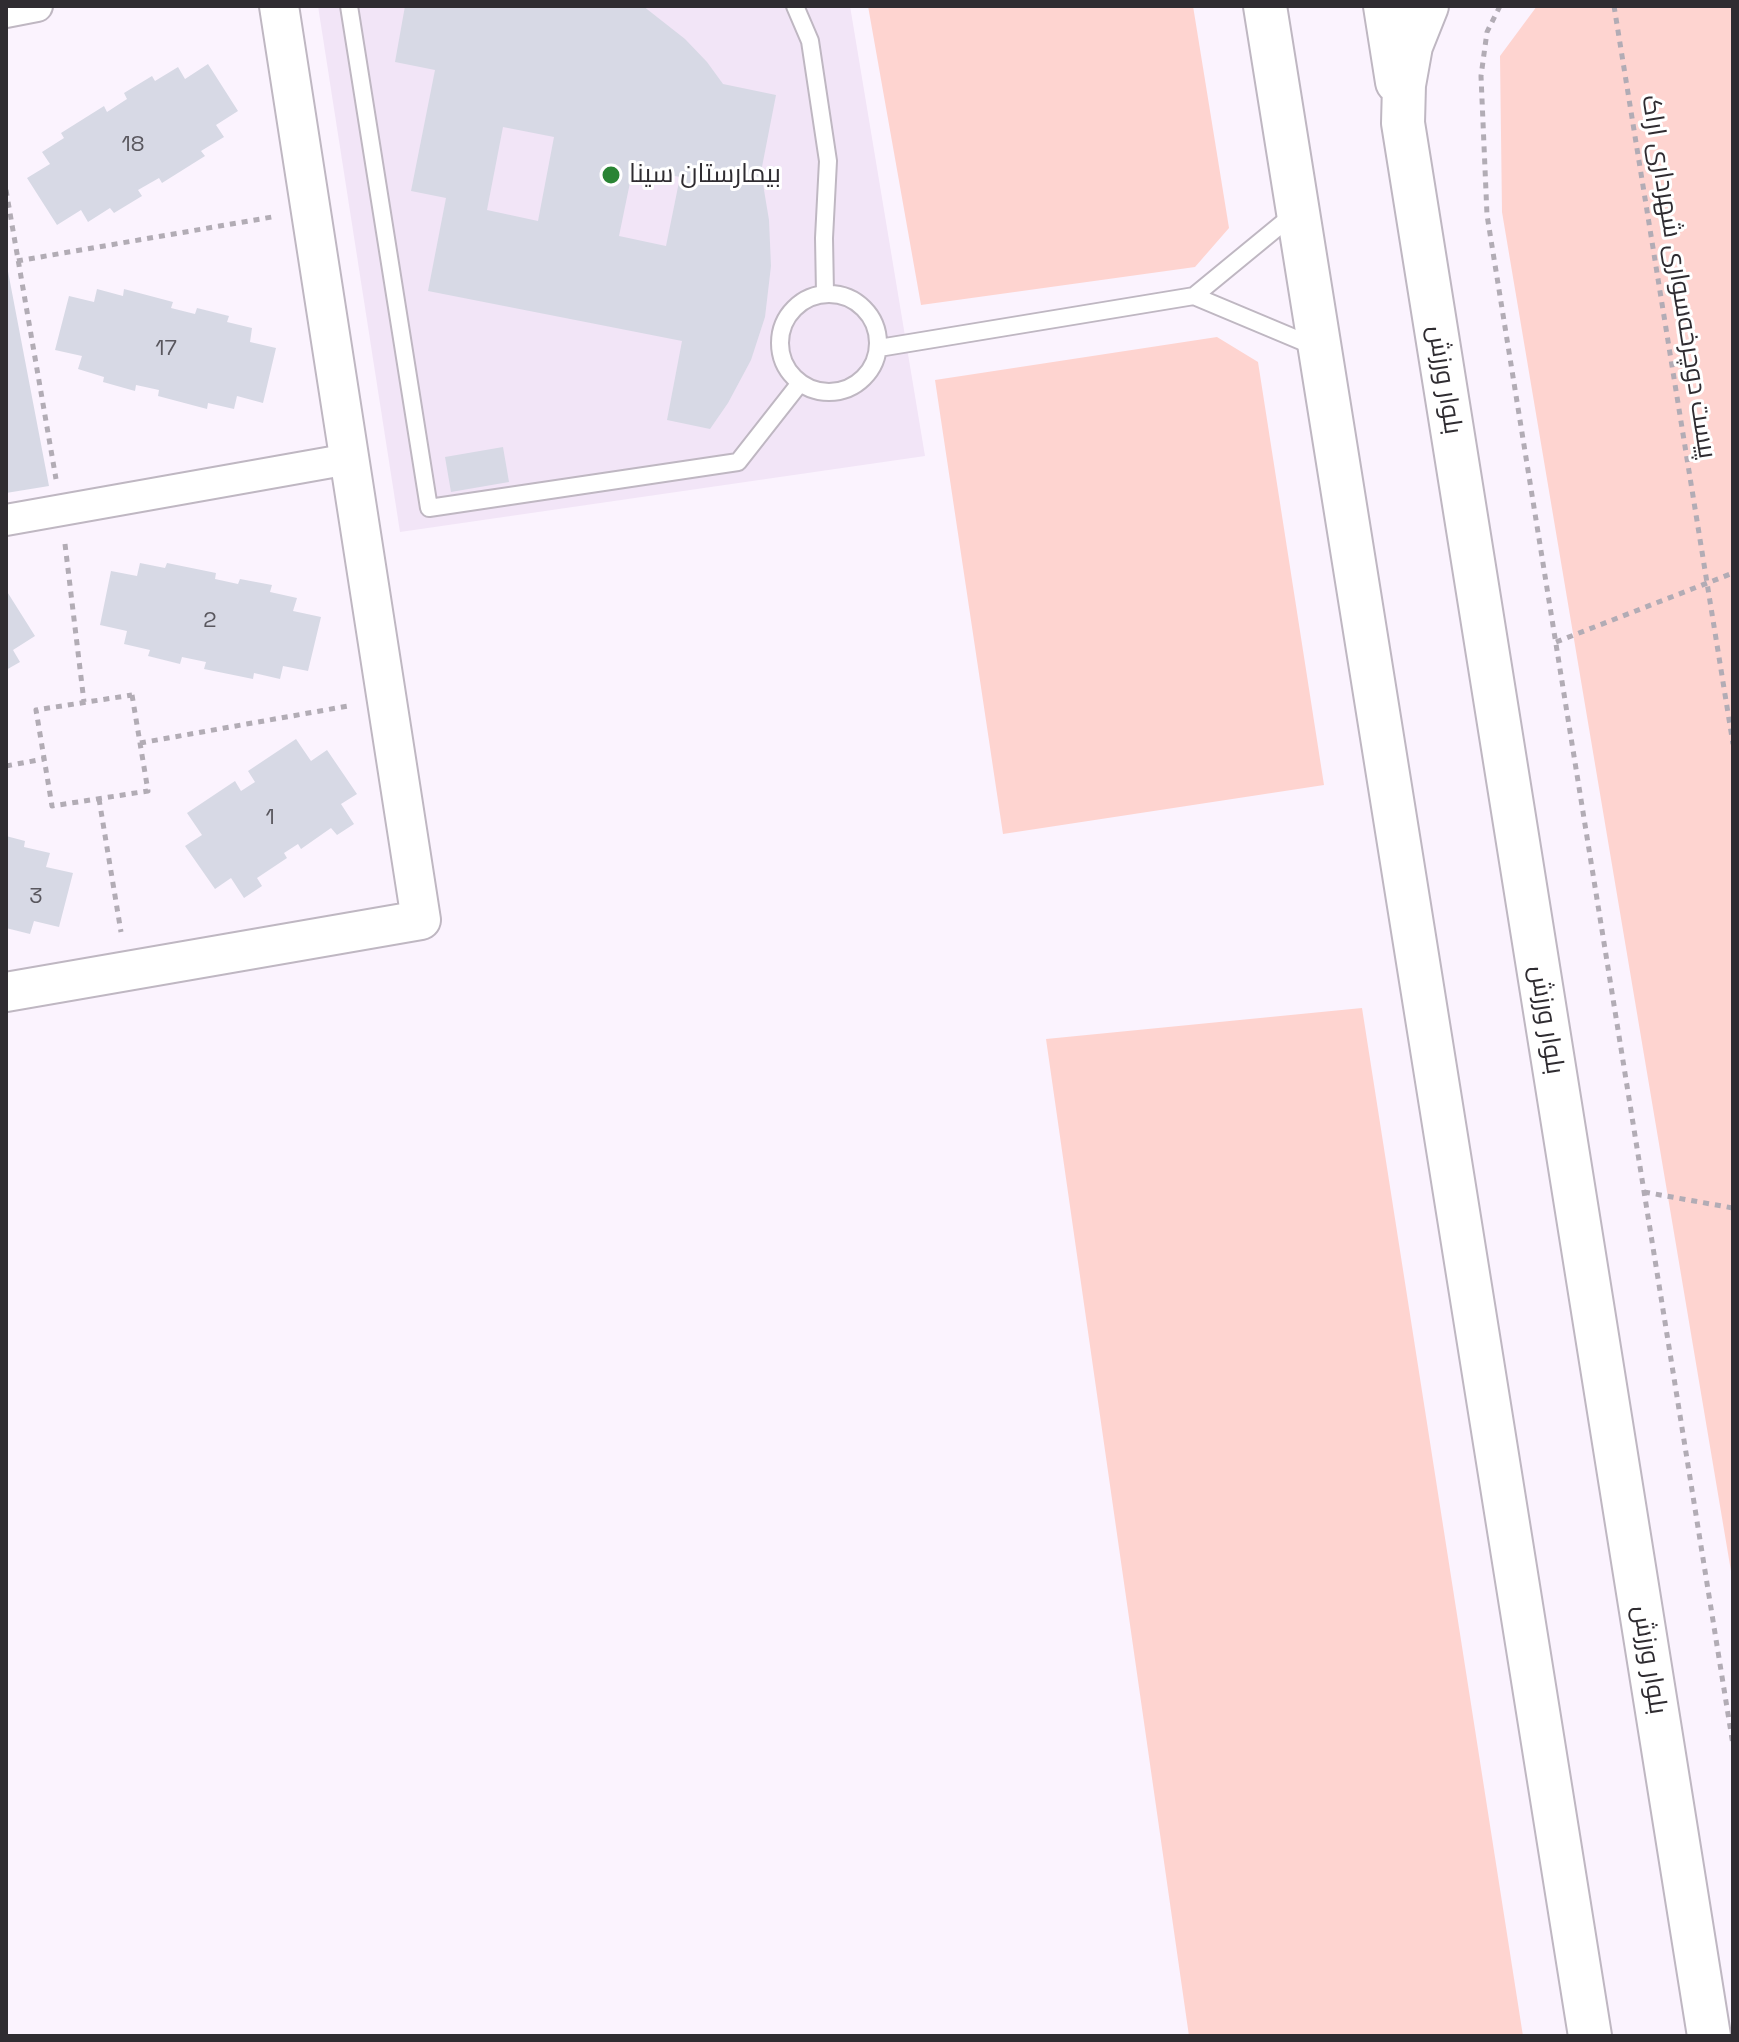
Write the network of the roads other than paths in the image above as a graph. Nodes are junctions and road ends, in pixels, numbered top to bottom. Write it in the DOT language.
graph roads {
  1 [pos="37,6"];
  2 [pos="279,6"];
  3 [pos="349,6"];
  4 [pos="795,6"];
  5 [pos="1265,6"];
  6 [pos="1385,6"];
  7 [pos="1427,6"];
  8 [pos="6,12"];
  9 [pos="1403,123"];
  10 [pos="1296,211"];
  11 [pos="825,293"];
  12 [pos="1194,296"];
  13 [pos="879,348"];
  14 [pos="1319,349"];
  15 [pos="800,383"];
  16 [pos="349,459"];
  17 [pos="6,520"];
  18 [pos="6,992"];
  19 [pos="1590,2036"];
  20 [pos="1709,2036"];
  1 -- 8 [label="street"];
  2 -- 16 [label="street"];
  3 -- 15 [label="lane"];
  4 -- 11 [label="lane"];
  5 -- 10 [label="main road"];
  6 -- 9 [label="main road"];
  7 -- 9 [label="main road, بلوار ورزش"];
  9 -- 20 [label="main road, بلوار ورزش"];
  10 -- 12 [label="lane"];
  10 -- 14 [label="main road"];
  11 -- 13 [label="lane"];
  11 -- 15 [label="lane"];
  12 -- 13 [label="lane"];
  12 -- 14 [label="lane"];
  13 -- 15 [label="lane"];
  14 -- 19 [label="main road"];
  16 -- 17 [label="street"];
  16 -- 18 [label="street"];
}
